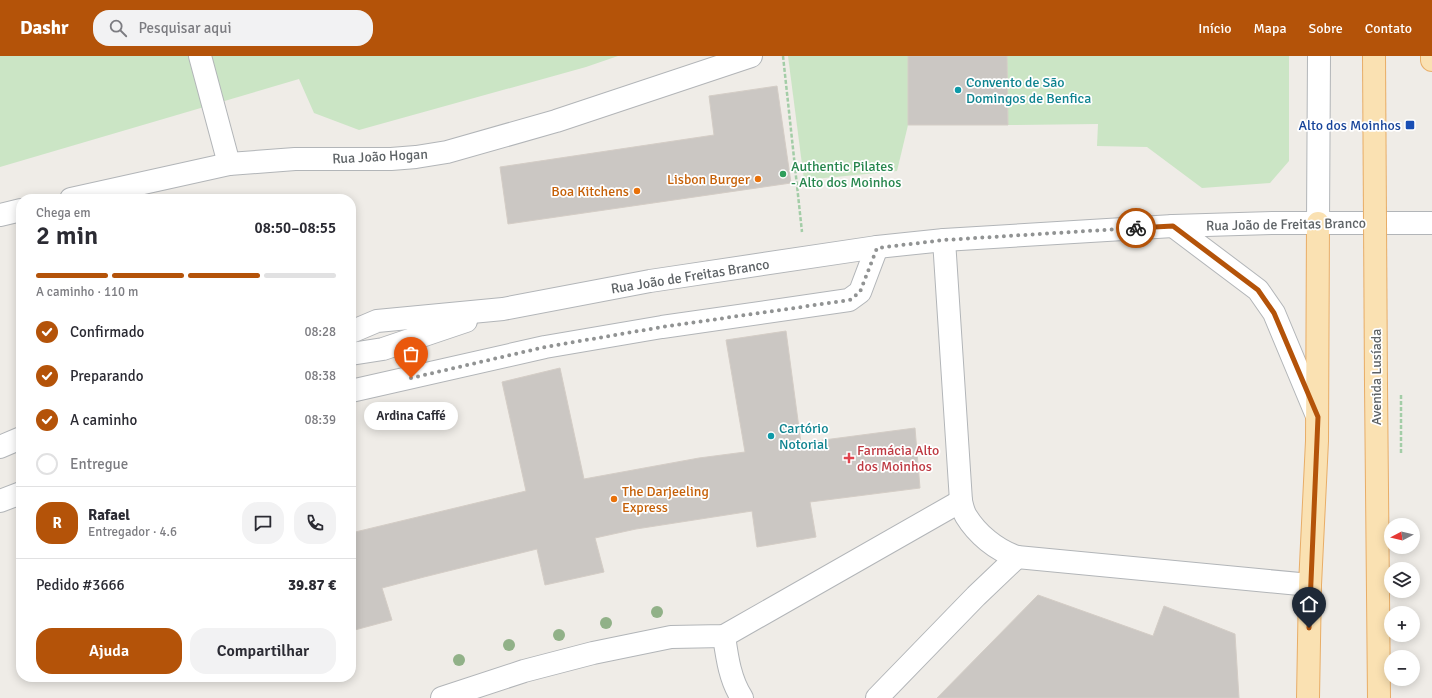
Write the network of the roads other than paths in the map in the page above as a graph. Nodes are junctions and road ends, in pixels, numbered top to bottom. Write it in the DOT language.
graph roads {
  1 [pos="200,56"];
  2 [pos="751,56"];
  3 [pos="1319,56"];
  4 [pos="1374,56"];
  5 [pos="1432,56"];
  6 [pos="1432,60"];
  7 [pos="229,164"];
  8 [pos="94,194"];
  9 [pos="16,211"];
  10 [pos="0,215"];
  11 [pos="1318,223"];
  12 [pos="1432,223"];
  13 [pos="1173,226"];
  14 [pos="944,240"];
  15 [pos="877,248"];
  16 [pos="503,309"];
  17 [pos="356,330"];
  18 [pos="356,353"];
  19 [pos="356,390"];
  20 [pos="1318,417"];
  21 [pos="16,440"];
  22 [pos="0,447"];
  23 [pos="16,495"];
  24 [pos="0,501"];
  25 [pos="961,501"];
  26 [pos="1017,557"];
  27 [pos="1310,585"];
  28 [pos="724,636"];
  29 [pos="1378,654"];
  30 [pos="442,698"];
  31 [pos="742,698"];
  32 [pos="878,698"];
  33 [pos="1308,698"];
  34 [pos="1372,698"];
  35 [pos="1378,698"];
  1 -- 7 [label="street"];
  2 -- 7 [label="street, Rua João Hogan"];
  3 -- 11 [label="street"];
  4 -- 29 [label="main road, Avenida Lusíada, bridge"];
  5 -- 6 [label="main road"];
  7 -- 8 [label="street, Rua João Hogan"];
  9 -- 10 [label="street"];
  11 -- 12 [label="street, Rua João de Freitas Branco"];
  11 -- 13 [label="street, Rua João de Freitas Branco"];
  11 -- 20 [label="main road"];
  13 -- 14 [label="street, Rua João de Freitas Branco"];
  13 -- 20 [label="street"];
  14 -- 15 [label="street, Rua João de Freitas Branco"];
  14 -- 25 [label="street"];
  15 -- 16 [label="street, Rua João de Freitas Branco"];
  15 -- 19 [label="street"];
  16 -- 17 [label="street, Rua João de Freitas Branco"];
  16 -- 18 [label="street, Rua João de Freitas Branco"];
  20 -- 27 [label="main road"];
  21 -- 22 [label="street"];
  23 -- 24 [label="street"];
  25 -- 26 [label="street"];
  25 -- 28 [label="street"];
  26 -- 27 [label="street"];
  26 -- 32 [label="street"];
  27 -- 33 [label="main road"];
  28 -- 30 [label="street"];
  28 -- 31 [label="street"];
  29 -- 34 [label="main road"];
  29 -- 35 [label="main road, Avenida Lusíada"];
}
